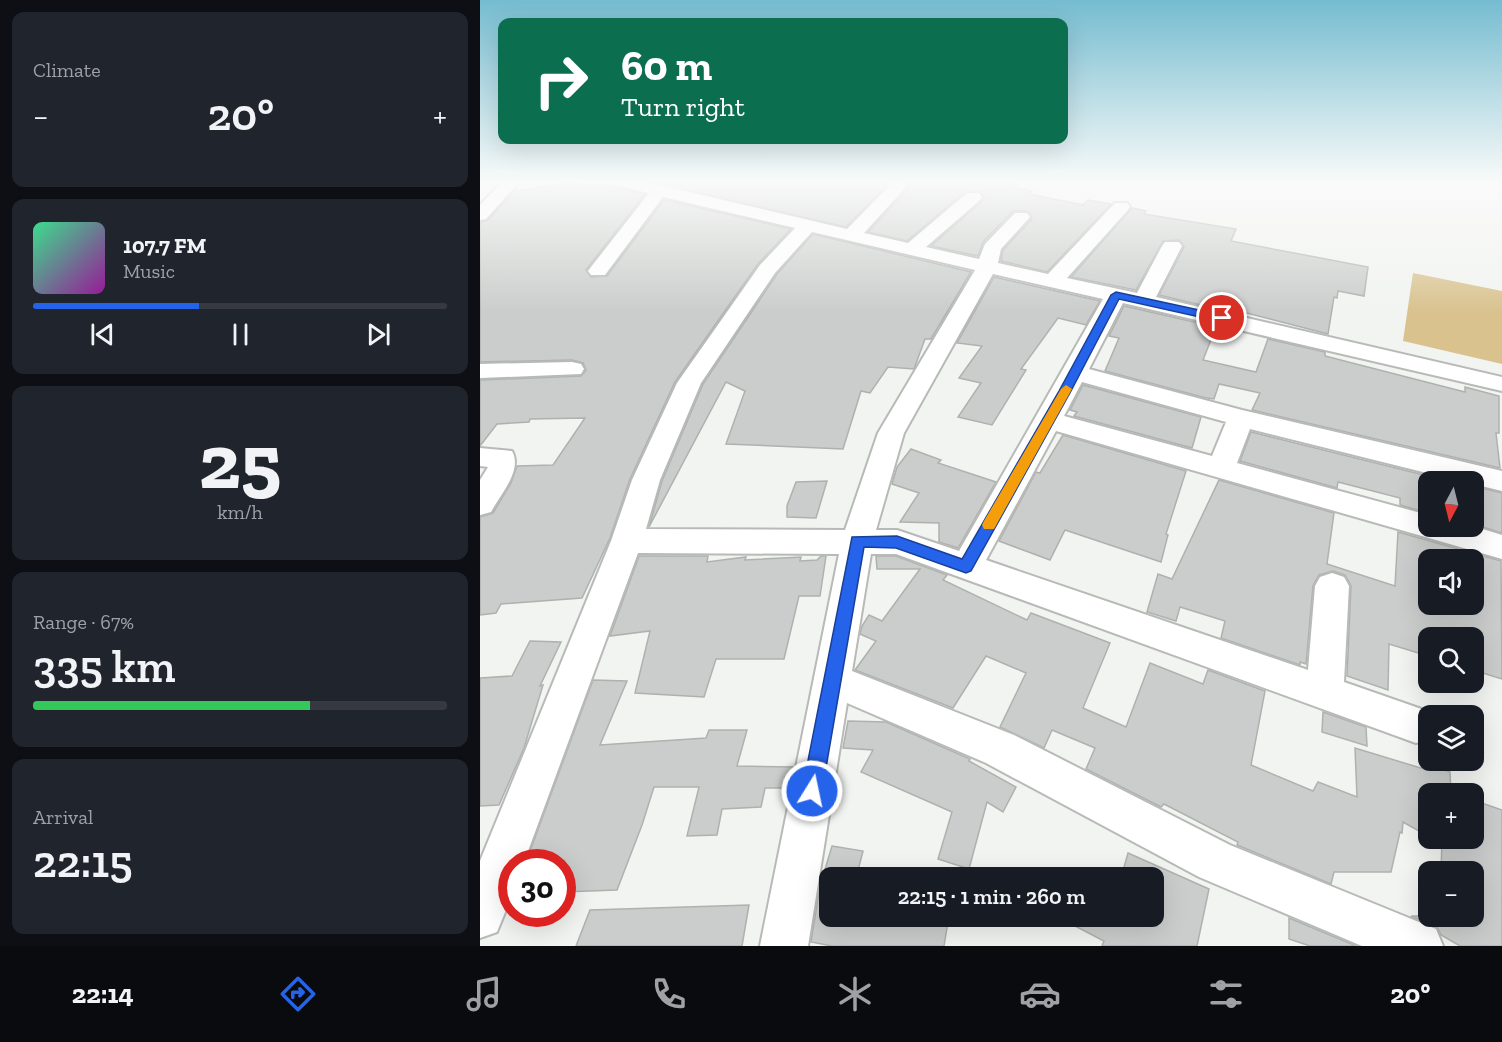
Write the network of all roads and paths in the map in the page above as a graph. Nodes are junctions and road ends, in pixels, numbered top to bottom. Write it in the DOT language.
graph roads {
  1 [pos="634,224"];
  2 [pos="804,224"];
  3 [pos="862,224"];
  4 [pos="942,224"];
  5 [pos="1014,224"];
  6 [pos="1105,224"];
  7 [pos="808,225"];
  8 [pos="852,235"];
  9 [pos="1172,246"];
  10 [pos="913,248"];
  11 [pos="987,267"];
  12 [pos="598,271"];
  13 [pos="1053,281"];
  14 [pos="1116,295"];
  15 [pos="1143,301"];
  16 [pos="572,369"];
  17 [pos="480,371"];
  18 [pos="1074,372"];
  19 [pos="1502,384"];
  20 [pos="1241,418"];
  21 [pos="1048,420"];
  22 [pos="480,457"];
  23 [pos="1221,468"];
  24 [pos="1502,481"];
  25 [pos="480,504"];
  26 [pos="1418,523"];
  27 [pos="1467,537"];
  28 [pos="627,541"];
  29 [pos="857,542"];
  30 [pos="1502,547"];
  31 [pos="966,567"];
  32 [pos="1332,586"];
  33 [pos="833,680"];
  34 [pos="1325,693"];
  35 [pos="1416,725"];
  36 [pos="480,915"];
  37 [pos="784,946"];
  38 [pos="1419,946"];
  1 -- 12 [label="street"];
  2 -- 7 [label="street"];
  3 -- 8 [label="street"];
  4 -- 10 [label="street"];
  5 -- 11 [label="street"];
  6 -- 13 [label="street"];
  7 -- 8 [label="street"];
  7 -- 28 [label="street"];
  8 -- 10 [label="street"];
  9 -- 15 [label="street"];
  10 -- 11 [label="street"];
  11 -- 13 [label="street"];
  11 -- 29 [label="street"];
  13 -- 14 [label="street"];
  14 -- 15 [label="street"];
  14 -- 18 [label="street"];
  15 -- 19 [label="street"];
  16 -- 17 [label="street"];
  18 -- 20 [label="street"];
  18 -- 21 [label="street"];
  20 -- 23 [label="street"];
  20 -- 24 [label="street"];
  21 -- 23 [label="street"];
  21 -- 31 [label="street"];
  22 -- 25 [label="street"];
  23 -- 26 [label="street"];
  27 -- 30 [label="street"];
  28 -- 29 [label="street"];
  28 -- 36 [label="street"];
  29 -- 31 [label="street"];
  29 -- 33 [label="street"];
  31 -- 34 [label="street"];
  32 -- 34 [label="street"];
  33 -- 37 [label="street"];
  33 -- 38 [label="street"];
  34 -- 35 [label="street"];
}
